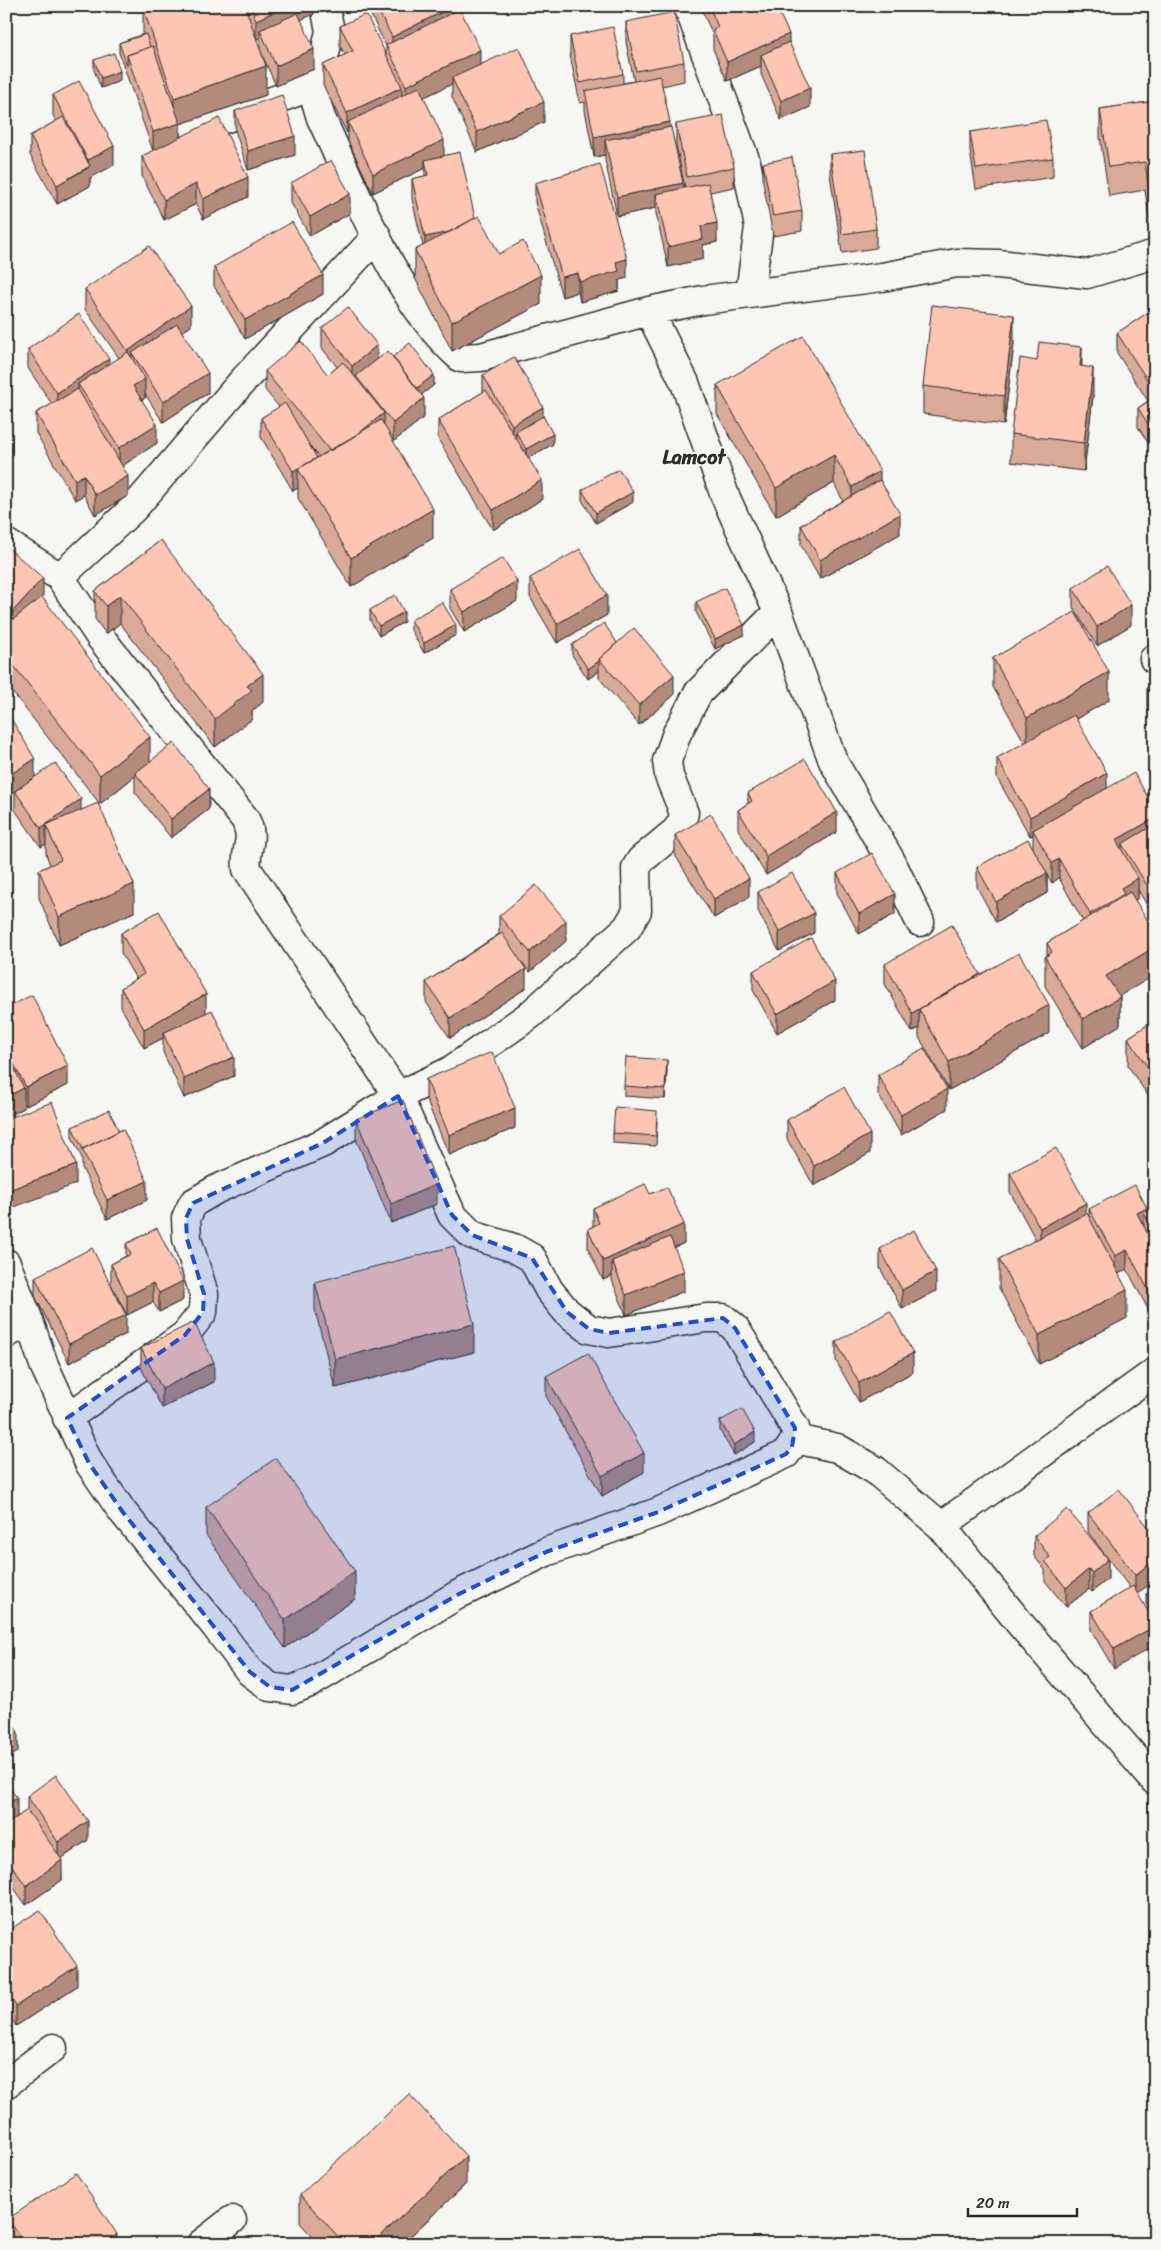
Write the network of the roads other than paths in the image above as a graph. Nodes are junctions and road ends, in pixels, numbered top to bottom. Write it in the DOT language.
graph roads {
  1 [pos="325,6"];
  2 [pos="688,6"];
  3 [pos="318,84"];
  4 [pos="181,135"];
  5 [pos="377,236"];
  6 [pos="1155,254"];
  7 [pos="750,293"];
  8 [pos="649,311"];
  9 [pos="6,543"];
  10 [pos="60,577"];
  11 [pos="778,612"];
  12 [pos="920,922"];
  13 [pos="398,1096"];
  14 [pos="6,1263"];
  15 [pos="18,1328"];
  16 [pos="1155,1372"];
  17 [pos="67,1418"];
  18 [pos="796,1439"];
  19 [pos="941,1526"];
  20 [pos="1155,1781"];
  21 [pos="53,2048"];
  22 [pos="6,2084"];
  23 [pos="232,2220"];
  24 [pos="202,2244"];
  1 -- 3 [label="street"];
  2 -- 7 [label="street"];
  3 -- 4 [label="street"];
  3 -- 5 [label="street"];
  5 -- 8 [label="street"];
  5 -- 10 [label="street"];
  6 -- 7 [label="street"];
  7 -- 8 [label="street"];
  8 -- 11 [label="street"];
  9 -- 10 [label="street"];
  10 -- 13 [label="street"];
  11 -- 12 [label="street"];
  11 -- 13 [label="street"];
  13 -- 17 [label="street"];
  13 -- 18 [label="street"];
  14 -- 15 [label="street"];
  15 -- 17 [label="street"];
  16 -- 19 [label="street"];
  17 -- 18 [label="street"];
  18 -- 19 [label="street"];
  19 -- 20 [label="street"];
  21 -- 22 [label="street"];
  23 -- 24 [label="street"];
}
